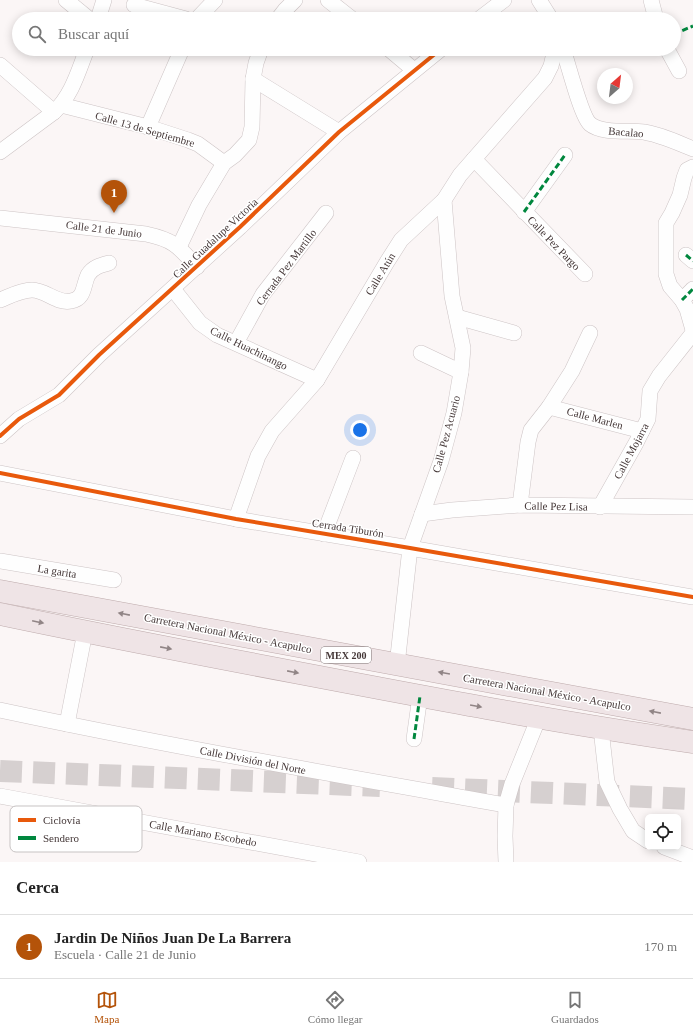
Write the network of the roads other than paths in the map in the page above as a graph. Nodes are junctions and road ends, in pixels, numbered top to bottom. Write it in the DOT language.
graph roads {
  1 [pos="66,0"];
  2 [pos="104,0"];
  3 [pos="215,0"];
  4 [pos="295,0"];
  5 [pos="328,0"];
  6 [pos="504,0"];
  7 [pos="539,0"];
  8 [pos="651,0"];
  9 [pos="134,5"];
  10 [pos="81,12"];
  11 [pos="100,12"];
  12 [pos="160,12"];
  13 [pos="204,12"];
  14 [pos="283,12"];
  15 [pos="343,12"];
  16 [pos="488,12"];
  17 [pos="547,12"];
  18 [pos="654,12"];
  19 [pos="84,56"];
  20 [pos="179,56"];
  21 [pos="258,56"];
  22 [pos="397,56"];
  23 [pos="432,56"];
  24 [pos="554,56"];
  25 [pos="565,56"];
  26 [pos="671,56"];
  27 [pos="0,65"];
  28 [pos="414,70"];
  29 [pos="679,71"];
  30 [pos="253,80"];
  31 [pos="58,109"];
  32 [pos="148,127"];
  33 [pos="339,132"];
  34 [pos="693,149"];
  35 [pos="0,152"];
  36 [pos="565,154"];
  37 [pos="474,160"];
  38 [pos="224,163"];
  39 [pos="693,167"];
  40 [pos="444,200"];
  41 [pos="524,212"];
  42 [pos="326,213"];
  43 [pos="0,218"];
  44 [pos="178,247"];
  45 [pos="109,263"];
  46 [pos="197,267"];
  47 [pos="584,274"];
  48 [pos="173,289"];
  49 [pos="693,289"];
  50 [pos="0,300"];
  51 [pos="682,300"];
  52 [pos="457,317"];
  53 [pos="693,330"];
  54 [pos="514,333"];
  55 [pos="590,333"];
  56 [pos="693,333"];
  57 [pos="236,343"];
  58 [pos="421,353"];
  59 [pos="462,372"];
  60 [pos="317,380"];
  61 [pos="549,407"];
  62 [pos="642,431"];
  63 [pos="0,436"];
  64 [pos="353,458"];
  65 [pos="0,473"];
  66 [pos="520,505"];
  67 [pos="692,505"];
  68 [pos="600,506"];
  69 [pos="422,514"];
  70 [pos="236,519"];
  71 [pos="324,534"];
  72 [pos="410,548"];
  73 [pos="0,562"];
  74 [pos="114,580"];
  75 [pos="0,591"];
  76 [pos="693,597"];
  77 [pos="0,614"];
  78 [pos="85,632"];
  79 [pos="397,665"];
  80 [pos="420,696"];
  81 [pos="0,710"];
  82 [pos="539,717"];
  83 [pos="693,719"];
  84 [pos="67,724"];
  85 [pos="601,729"];
  86 [pos="414,739"];
  87 [pos="693,742"];
  88 [pos="0,796"];
  89 [pos="506,805"];
  90 [pos="54,806"];
  91 [pos="142,822"];
  92 [pos="645,839"];
  93 [pos="672,850"];
  94 [pos="693,858"];
  95 [pos="359,862"];
  96 [pos="506,862"];
  1 -- 10 [label="street"];
  2 -- 11 [label="street"];
  3 -- 13 [label="street"];
  4 -- 14 [label="street"];
  5 -- 15 [label="street"];
  6 -- 16 [label="street"];
  7 -- 17 [label="street"];
  8 -- 18 [label="street"];
  9 -- 12 [label="street"];
  19 -- 31 [label="street"];
  20 -- 32 [label="street"];
  21 -- 30 [label="street"];
  22 -- 28 [label="street"];
  23 -- 28 [label="street, Calle Guadalupe Victoria"];
  24 -- 37 [label="street, Calle Atún"];
  25 -- 34 [label="street, Bacalao"];
  26 -- 29 [label="street"];
  27 -- 31 [label="street"];
  28 -- 33 [label="street, Calle Guadalupe Victoria"];
  30 -- 33 [label="street"];
  30 -- 38 [label="street"];
  31 -- 32 [label="street, Calle 13 de Septiembre"];
  31 -- 35 [label="street"];
  32 -- 38 [label="street, Calle 13 de Septiembre"];
  33 -- 46 [label="street, Calle Guadalupe Victoria"];
  36 -- 41 [label="street, Calle Pez Pargo"];
  37 -- 40 [label="street, Calle Atún"];
  37 -- 41 [label="street, Calle Pez Pargo"];
  38 -- 44 [label="street"];
  39 -- 51 [label="street"];
  40 -- 52 [label="street, Calle Pez Acuario"];
  40 -- 60 [label="street, Calle Atún"];
  41 -- 47 [label="street, Calle Pez Pargo"];
  42 -- 57 [label="street, Cerrada Pez Martillo"];
  43 -- 44 [label="street, Calle 21 de Junio"];
  44 -- 46 [label="street, Calle 21 de Junio"];
  45 -- 50 [label="street"];
  46 -- 48 [label="street, Calle Guadalupe Victoria"];
  48 -- 57 [label="street, Calle Huachinango"];
  48 -- 63 [label="street, Calle Guadalupe Victoria"];
  49 -- 51 [label="street"];
  51 -- 53 [label="street"];
  52 -- 54 [label="street"];
  52 -- 59 [label="street, Calle Pez Acuario"];
  55 -- 61 [label="street"];
  56 -- 62 [label="street, Calle Mojarra"];
  57 -- 60 [label="street, Calle Huachinango"];
  58 -- 59 [label="street"];
  59 -- 69 [label="street, Calle Pez Acuario"];
  60 -- 70 [label="street, Calle Atún"];
  61 -- 62 [label="street, Calle Marlen"];
  61 -- 66 [label="street"];
  62 -- 68 [label="street, Calle Mojarra"];
  64 -- 71 [label="street"];
  65 -- 70 [label="street, Cerrada Tiburón"];
  66 -- 68 [label="street, Calle Pez Lisa"];
  66 -- 69 [label="street, Calle Pez Lisa"];
  67 -- 68 [label="street, Calle Pez Lisa"];
  69 -- 72 [label="street, Calle Pez Acuario"];
  70 -- 71 [label="street, Cerrada Tiburón"];
  71 -- 72 [label="street, Cerrada Tiburón"];
  72 -- 76 [label="street, Cerrada Tiburón"];
  72 -- 79 [label="street, Calle Pez Acuario"];
  73 -- 74 [label="street, La garita"];
  79 -- 75 [label="main road, Carretera Nacional México - Acapulco / MEX 200, one-way"];
  77 -- 78 [label="main road, MEX 200, one-way"];
  78 -- 80 [label="main road, MEX 200, one-way"];
  78 -- 84 [label="street"];
  83 -- 79 [label="main road, Carretera Nacional México - Acapulco / MEX 200, one-way"];
  80 -- 82 [label="main road, MEX 200, one-way"];
  80 -- 86 [label="street"];
  81 -- 84 [label="street, Calle División del Norte"];
  82 -- 85 [label="main road, MEX 200"];
  82 -- 89 [label="street"];
  84 -- 89 [label="street, Calle División del Norte"];
  85 -- 87 [label="main road, MEX 200"];
  85 -- 92 [label="street"];
  88 -- 90 [label="street, Calle Mariano Escobedo"];
  89 -- 96 [label="street"];
  91 -- 95 [label="street, Calle Mariano Escobedo"];
  93 -- 94 [label="street"];
}
